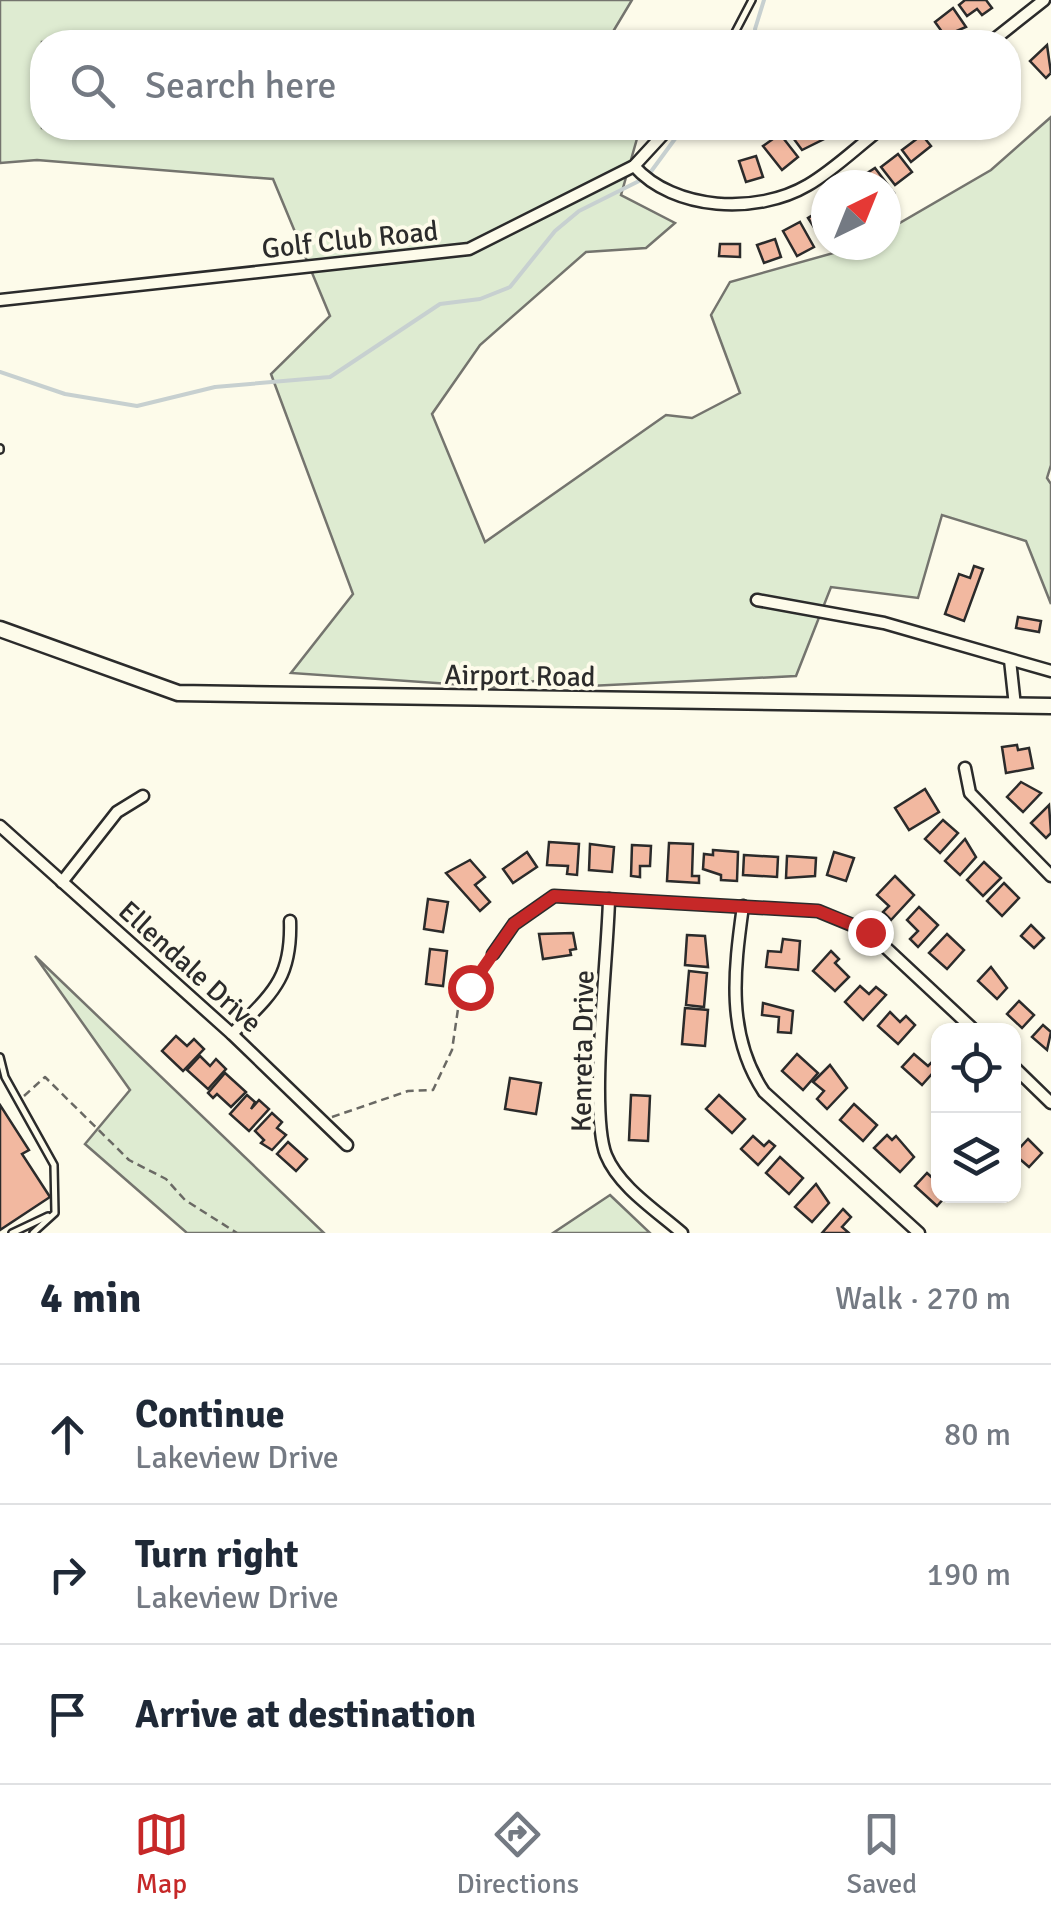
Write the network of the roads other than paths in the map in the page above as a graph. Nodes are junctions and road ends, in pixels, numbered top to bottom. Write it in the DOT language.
graph roads {
  1 [pos="752,0"];
  2 [pos="1044,0"];
  3 [pos="736,30"];
  4 [pos="1006,30"];
  5 [pos="660,140"];
  6 [pos="867,140"];
  7 [pos="638,170"];
  8 [pos="0,300"];
  9 [pos="757,600"];
  10 [pos="0,629"];
  11 [pos="1010,660"];
  12 [pos="1051,671"];
  13 [pos="1015,706"];
  14 [pos="1051,706"];
  15 [pos="965,768"];
  16 [pos="143,796"];
  17 [pos="0,826"];
  18 [pos="1051,876"];
  19 [pos="62,882"];
  20 [pos="609,899"];
  21 [pos="743,906"];
  22 [pos="290,921"];
  23 [pos="493,954"];
  24 [pos="967,1023"];
  25 [pos="232,1034"];
  26 [pos="0,1058"];
  27 [pos="1021,1075"];
  28 [pos="1051,1103"];
  29 [pos="347,1145"];
  30 [pos="55,1213"];
  31 [pos="12,1233"];
  32 [pos="33,1233"];
  33 [pos="682,1233"];
  34 [pos="919,1233"];
  1 -- 3 [label="lane"];
  2 -- 4 [label="street"];
  5 -- 7 [label="street, Golf Club Road"];
  6 -- 7 [label="street"];
  7 -- 8 [label="street, Golf Club Road"];
  9 -- 11 [label="street"];
  10 -- 13 [label="main road, Airport Road"];
  11 -- 12 [label="street"];
  11 -- 13 [label="street"];
  13 -- 14 [label="main road, Airport Road"];
  15 -- 18 [label="street"];
  16 -- 19 [label="street"];
  17 -- 19 [label="street, Ellendale Drive"];
  19 -- 25 [label="street, Ellendale Drive"];
  20 -- 21 [label="street"];
  20 -- 23 [label="street"];
  20 -- 33 [label="street, Kenreta Drive"];
  21 -- 24 [label="street"];
  21 -- 34 [label="street"];
  22 -- 25 [label="street"];
  25 -- 29 [label="street, Ellendale Drive"];
  26 -- 30 [label="lane"];
  27 -- 28 [label="street"];
  30 -- 31 [label="lane"];
  30 -- 32 [label="lane"];
}
